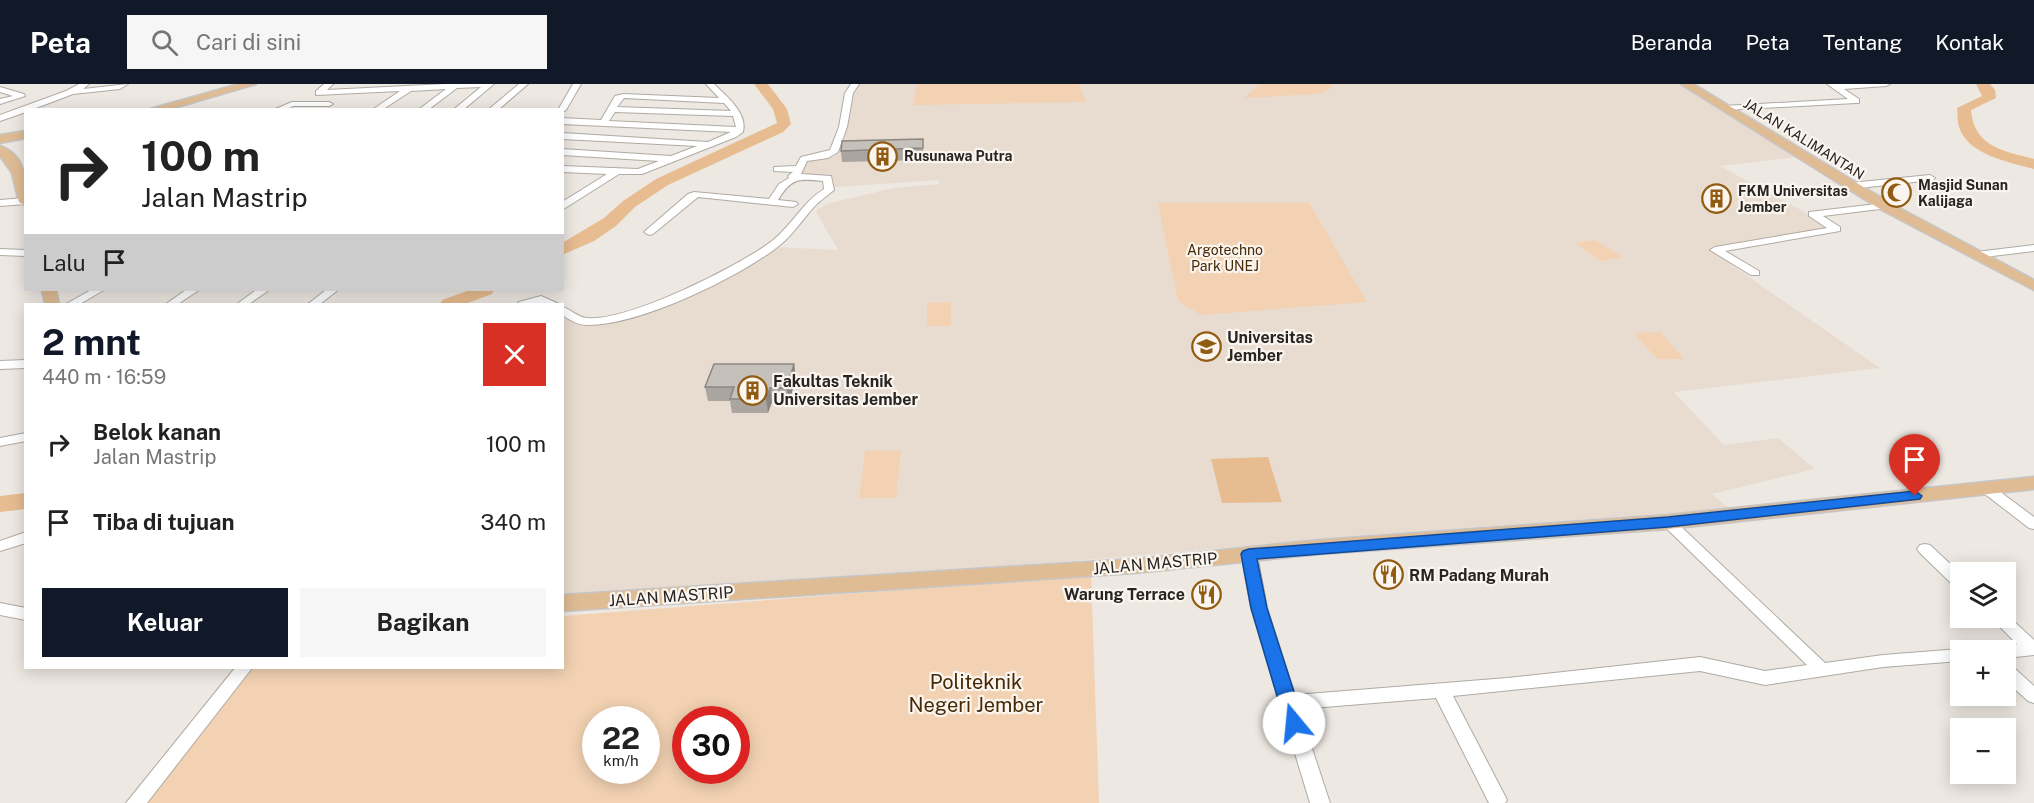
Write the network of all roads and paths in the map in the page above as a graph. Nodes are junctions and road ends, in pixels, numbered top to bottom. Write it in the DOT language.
graph roads {
  1 [pos="15,84"];
  2 [pos="85,84"];
  3 [pos="124,84"];
  4 [pos="251,84"];
  5 [pos="329,84"];
  6 [pos="525,84"];
  7 [pos="577,84"];
  8 [pos="710,84"];
  9 [pos="855,84"];
  10 [pos="1686,84"];
  11 [pos="1886,84"];
  12 [pos="474,85"];
  13 [pos="1834,86"];
  14 [pos="454,87"];
  15 [pos="0,88"];
  16 [pos="398,89"];
  17 [pos="409,89"];
  18 [pos="69,93"];
  19 [pos="349,93"];
  20 [pos="726,100"];
  21 [pos="0,102"];
  22 [pos="325,107"];
  23 [pos="28,108"];
  24 [pos="160,108"];
  25 [pos="283,108"];
  26 [pos="370,108"];
  27 [pos="379,108"];
  28 [pos="425,108"];
  29 [pos="460,108"];
  30 [pos="495,108"];
  31 [pos="563,108"];
  32 [pos="1724,108"];
  33 [pos="24,109"];
  34 [pos="613,109"];
  35 [pos="736,114"];
  36 [pos="0,118"];
  37 [pos="564,121"];
  38 [pos="580,123"];
  39 [pos="604,123"];
  40 [pos="740,130"];
  41 [pos="24,134"];
  42 [pos="564,135"];
  43 [pos="564,136"];
  44 [pos="0,140"];
  45 [pos="712,144"];
  46 [pos="0,150"];
  47 [pos="564,152"];
  48 [pos="675,159"];
  49 [pos="564,169"];
  50 [pos="777,169"];
  51 [pos="616,172"];
  52 [pos="796,172"];
  53 [pos="1930,178"];
  54 [pos="1850,186"];
  55 [pos="24,197"];
  56 [pos="24,201"];
  57 [pos="771,202"];
  58 [pos="0,203"];
  59 [pos="793,204"];
  60 [pos="564,206"];
  61 [pos="1885,206"];
  62 [pos="649,232"];
  63 [pos="2034,248"];
  64 [pos="0,252"];
  65 [pos="24,253"];
  66 [pos="1976,255"];
  67 [pos="1755,273"];
  68 [pos="2034,286"];
  69 [pos="96,291"];
  70 [pos="191,291"];
  71 [pos="262,291"];
  72 [pos="331,291"];
  73 [pos="74,303"];
  74 [pos="173,303"];
  75 [pos="244,303"];
  76 [pos="314,303"];
  77 [pos="527,303"];
  78 [pos="551,303"];
  79 [pos="564,311"];
  80 [pos="24,364"];
  81 [pos="0,365"];
  82 [pos="24,437"];
  83 [pos="0,442"];
  84 [pos="2034,483"];
  85 [pos="1986,488"];
  86 [pos="1668,522"];
  87 [pos="2034,524"];
  88 [pos="24,538"];
  89 [pos="0,546"];
  90 [pos="1925,549"];
  91 [pos="1249,554"];
  92 [pos="1950,573"];
  93 [pos="564,603"];
  94 [pos="0,609"];
  95 [pos="24,614"];
  96 [pos="2010,628"];
  97 [pos="2034,649"];
  98 [pos="2016,651"];
  99 [pos="1950,656"];
  100 [pos="243,669"];
  101 [pos="1821,669"];
  102 [pos="2016,680"];
  103 [pos="1441,690"];
  104 [pos="2034,696"];
  105 [pos="1288,703"];
  106 [pos="1497,800"];
  107 [pos="136,803"];
  108 [pos="1320,803"];
  1 -- 15 [label="street"];
  2 -- 18 [label="street"];
  3 -- 18 [label="street"];
  4 -- 24 [label="main road"];
  5 -- 19 [label="street"];
  6 -- 30 [label="street"];
  7 -- 31 [label="street"];
  8 -- 20 [label="street"];
  9 -- 52 [label="street"];
  10 -- 32 [label="main road, JALAN KALIMANTAN"];
  11 -- 13 [label="street"];
  12 -- 14 [label="street"];
  12 -- 29 [label="street"];
  13 -- 32 [label="street"];
  14 -- 17 [label="street"];
  14 -- 28 [label="street"];
  15 -- 21 [label="street"];
  16 -- 17 [label="street"];
  16 -- 19 [label="street"];
  16 -- 26 [label="street"];
  17 -- 27 [label="street"];
  18 -- 23 [label="street"];
  19 -- 22 [label="street"];
  20 -- 34 [label="street"];
  20 -- 35 [label="street"];
  22 -- 25 [label="street"];
  32 -- 54 [label="main road, JALAN KALIMANTAN"];
  33 -- 36 [label="street"];
  34 -- 35 [label="street"];
  34 -- 39 [label="street"];
  35 -- 40 [label="street"];
  37 -- 38 [label="street"];
  38 -- 39 [label="street"];
  38 -- 42 [label="street"];
  39 -- 40 [label="street"];
  40 -- 45 [label="street"];
  41 -- 44 [label="main road"];
  43 -- 45 [label="street"];
  45 -- 48 [label="street"];
  46 -- 55 [label="main road"];
  47 -- 48 [label="street"];
  48 -- 51 [label="street"];
  49 -- 51 [label="street"];
  50 -- 52 [label="street"];
  51 -- 60 [label="street"];
  52 -- 57 [label="street"];
  52 -- 79 [label="street"];
  53 -- 54 [label="street"];
  54 -- 61 [label="main road, JALAN KALIMANTAN"];
  56 -- 58 [label="street"];
  57 -- 59 [label="street"];
  57 -- 62 [label="street"];
  61 -- 66 [label="main road, JALAN KALIMANTAN"];
  61 -- 67 [label="street"];
  63 -- 66 [label="street"];
  64 -- 65 [label="street"];
  66 -- 68 [label="main road, JALAN KALIMANTAN"];
  69 -- 73 [label="street"];
  70 -- 74 [label="street"];
  71 -- 75 [label="street"];
  72 -- 76 [label="street"];
  77 -- 78 [label="street"];
  80 -- 81 [label="street"];
  82 -- 83 [label="street"];
  84 -- 85 [label="main road, JALAN MASTRIP"];
  85 -- 86 [label="main road, JALAN MASTRIP"];
  85 -- 87 [label="street"];
  86 -- 91 [label="main road, JALAN MASTRIP"];
  86 -- 101 [label="street"];
  88 -- 89 [label="street"];
  90 -- 92 [label="street"];
  91 -- 93 [label="main road, JALAN MASTRIP"];
  91 -- 105 [label="street"];
  94 -- 95 [label="street"];
  96 -- 97 [label="street"];
  97 -- 98 [label="street"];
  99 -- 101 [label="street"];
  100 -- 107 [label="street"];
  101 -- 103 [label="street"];
  102 -- 104 [label="street"];
  103 -- 105 [label="street"];
  103 -- 106 [label="street"];
  105 -- 108 [label="street"];
}
